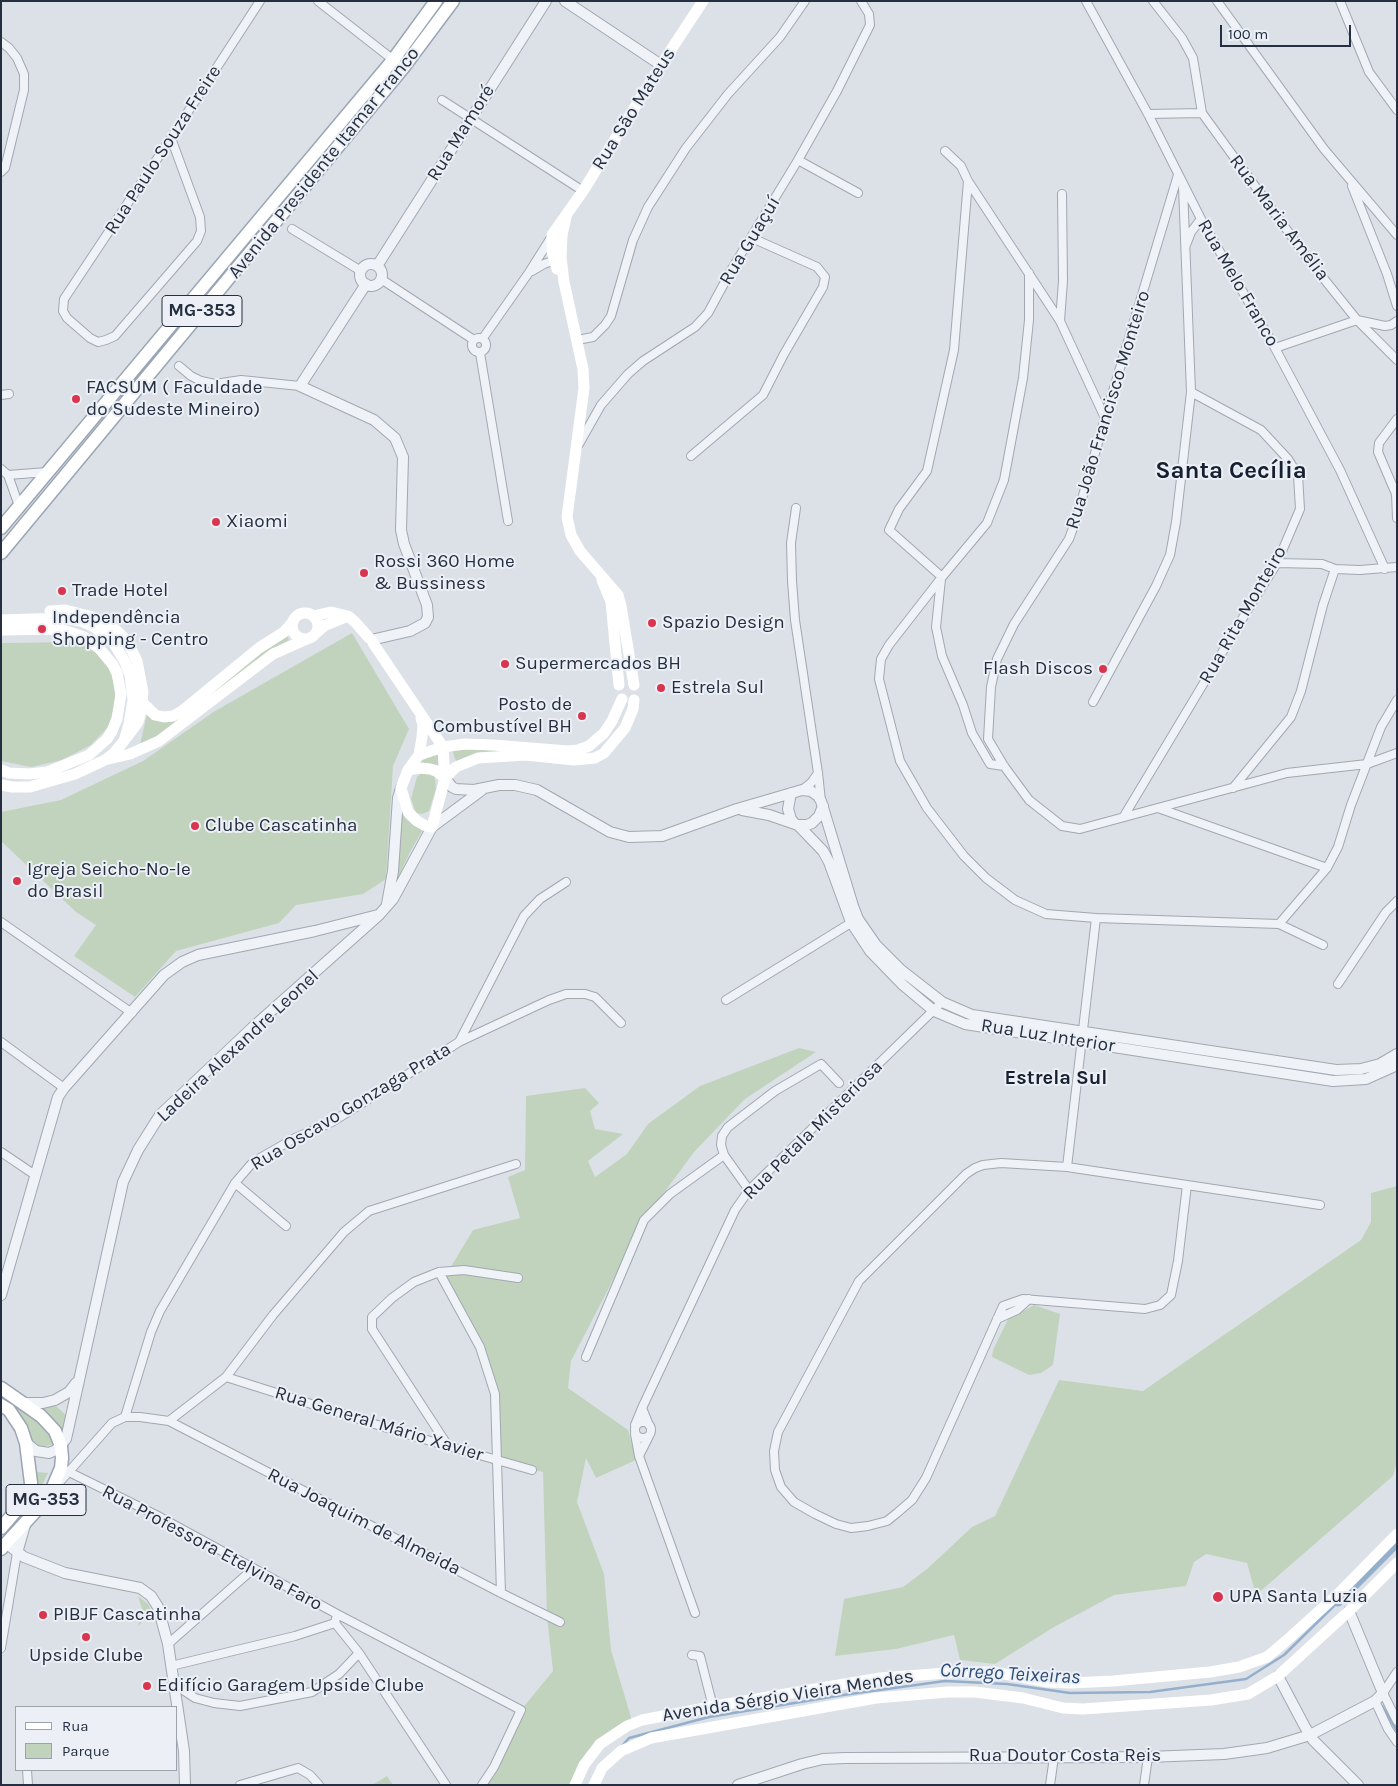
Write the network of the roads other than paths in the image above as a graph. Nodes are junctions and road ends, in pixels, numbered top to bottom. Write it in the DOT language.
graph roads {
  1 [pos="260,1"];
  2 [pos="318,1"];
  3 [pos="436,1"];
  4 [pos="454,1"];
  5 [pos="546,1"];
  6 [pos="565,1"];
  7 [pos="703,1"];
  8 [pos="805,1"];
  9 [pos="861,1"];
  10 [pos="1086,1"];
  11 [pos="1153,1"];
  12 [pos="1217,1"];
  13 [pos="1340,1"];
  14 [pos="1,42"];
  15 [pos="398,64"];
  16 [pos="661,65"];
  17 [pos="442,100"];
  18 [pos="1396,109"];
  19 [pos="1202,113"];
  20 [pos="1148,114"];
  21 [pos="471,118"];
  22 [pos="171,138"];
  23 [pos="945,152"];
  24 [pos="798,160"];
  25 [pos="1,172"];
  26 [pos="1178,175"];
  27 [pos="1350,180"];
  28 [pos="968,181"];
  29 [pos="1182,183"];
  30 [pos="583,191"];
  31 [pos="858,193"];
  32 [pos="1062,194"];
  33 [pos="566,217"];
  34 [pos="1201,219"];
  35 [pos="292,228"];
  36 [pos="552,235"];
  37 [pos="1397,235"];
  38 [pos="752,238"];
  39 [pos="1184,249"];
  40 [pos="558,260"];
  41 [pos="377,266"];
  42 [pos="361,271"];
  43 [pos="530,272"];
  44 [pos="1029,274"];
  45 [pos="381,279"];
  46 [pos="366,284"];
  47 [pos="1397,306"];
  48 [pos="1357,320"];
  49 [pos="1060,321"];
  50 [pos="1397,321"];
  51 [pos="483,338"];
  52 [pos="474,340"];
  53 [pos="577,340"];
  54 [pos="1275,348"];
  55 [pos="480,352"];
  56 [pos="1397,360"];
  57 [pos="179,366"];
  58 [pos="300,386"];
  59 [pos="1190,392"];
  60 [pos="1105,418"];
  61 [pos="1397,420"];
  62 [pos="578,446"];
  63 [pos="691,456"];
  64 [pos="1,469"];
  65 [pos="47,472"];
  66 [pos="8,476"];
  67 [pos="19,506"];
  68 [pos="796,508"];
  69 [pos="1397,518"];
  70 [pos="508,521"];
  71 [pos="1,528"];
  72 [pos="1,554"];
  73 [pos="1277,563"];
  74 [pos="1397,567"];
  75 [pos="1336,569"];
  76 [pos="1384,569"];
  77 [pos="596,570"];
  78 [pos="942,577"];
  79 [pos="313,616"];
  80 [pos="348,616"];
  81 [pos="17,620"];
  82 [pos="293,622"];
  83 [pos="2,627"];
  84 [pos="311,636"];
  85 [pos="372,640"];
  86 [pos="619,685"];
  87 [pos="634,685"];
  88 [pos="628,700"];
  89 [pos="1397,700"];
  90 [pos="1092,702"];
  91 [pos="142,703"];
  92 [pos="420,716"];
  93 [pos="431,730"];
  94 [pos="124,741"];
  95 [pos="466,744"];
  96 [pos="443,747"];
  97 [pos="1397,753"];
  98 [pos="419,755"];
  99 [pos="105,760"];
  100 [pos="1367,764"];
  101 [pos="1004,766"];
  102 [pos="1,770"];
  103 [pos="408,770"];
  104 [pos="818,773"];
  105 [pos="445,778"];
  106 [pos="1,785"];
  107 [pos="401,788"];
  108 [pos="1233,788"];
  109 [pos="482,790"];
  110 [pos="802,790"];
  111 [pos="791,793"];
  112 [pos="822,803"];
  113 [pos="1158,808"];
  114 [pos="737,809"];
  115 [pos="1124,816"];
  116 [pos="797,824"];
  117 [pos="432,826"];
  118 [pos="1327,868"];
  119 [pos="566,882"];
  120 [pos="1397,900"];
  121 [pos="383,911"];
  122 [pos="1096,918"];
  123 [pos="855,920"];
  124 [pos="1,922"];
  125 [pos="1279,924"];
  126 [pos="1323,944"];
  127 [pos="1338,984"];
  128 [pos="726,1000"];
  129 [pos="942,1002"];
  130 [pos="934,1011"];
  131 [pos="132,1013"];
  132 [pos="621,1023"];
  133 [pos="1081,1037"];
  134 [pos="1,1042"];
  135 [pos="459,1042"];
  136 [pos="1397,1054"];
  137 [pos="1397,1065"];
  138 [pos="839,1084"];
  139 [pos="64,1088"];
  140 [pos="1,1152"];
  141 [pos="724,1154"];
  142 [pos="516,1164"];
  143 [pos="1067,1167"];
  144 [pos="35,1176"];
  145 [pos="234,1183"];
  146 [pos="1187,1185"];
  147 [pos="749,1190"];
  148 [pos="1320,1205"];
  149 [pos="286,1226"];
  150 [pos="439,1272"];
  151 [pos="4,1274"];
  152 [pos="518,1278"];
  153 [pos="1,1295"];
  154 [pos="586,1357"];
  155 [pos="226,1377"];
  156 [pos="78,1380"];
  157 [pos="1,1388"];
  158 [pos="24,1403"];
  159 [pos="1,1404"];
  160 [pos="642,1408"];
  161 [pos="125,1416"];
  162 [pos="169,1421"];
  163 [pos="649,1425"];
  164 [pos="635,1431"];
  165 [pos="649,1435"];
  166 [pos="61,1446"];
  167 [pos="448,1446"];
  168 [pos="27,1448"];
  169 [pos="639,1456"];
  170 [pos="496,1460"];
  171 [pos="65,1470"];
  172 [pos="532,1470"];
  173 [pos="25,1525"];
  174 [pos="1,1528"];
  175 [pos="1397,1534"];
  176 [pos="4,1546"];
  177 [pos="17,1553"];
  178 [pos="1397,1562"];
  179 [pos="253,1569"];
  180 [pos="501,1593"];
  181 [pos="1349,1611"];
  182 [pos="695,1613"];
  183 [pos="336,1618"];
  184 [pos="560,1622"];
  185 [pos="168,1644"];
  186 [pos="1,1648"];
  187 [pos="358,1654"];
  188 [pos="692,1655"];
  189 [pos="171,1666"];
  190 [pos="1273,1666"];
  191 [pos="1397,1672"];
  192 [pos="174,1684"];
  193 [pos="1379,1697"];
  194 [pos="177,1706"];
  195 [pos="713,1707"];
  196 [pos="178,1711"];
  197 [pos="1397,1721"];
  198 [pos="1310,1735"];
  199 [pos="1397,1742"];
  200 [pos="1148,1757"];
  201 [pos="1054,1758"];
  202 [pos="27,1771"];
  203 [pos="749,1783"];
  204 [pos="319,1784"];
  205 [pos="28,1785"];
  206 [pos="186,1785"];
  207 [pos="240,1785"];
  208 [pos="446,1785"];
  209 [pos="482,1785"];
  210 [pos="575,1785"];
  211 [pos="594,1785"];
  212 [pos="738,1785"];
  213 [pos="1050,1785"];
  214 [pos="1144,1785"];
  215 [pos="1358,1785"];
  1 -- 22 [label="street, Rua Paulo Souza Freire"];
  2 -- 15 [label="street"];
  3 -- 15 [label="main road, Avenida Presidente Itamar Franco / MG-353"];
  4 -- 15 [label="main road, Avenida Presidente Itamar Franco / MG-353"];
  5 -- 21 [label="street, Rua Mamoré"];
  6 -- 16 [label="street"];
  7 -- 16 [label="main road, Rua São Mateus"];
  8 -- 53 [label="street"];
  9 -- 24 [label="street, Rua Guaçuí"];
  10 -- 20 [label="street, Rua Melo Franco"];
  11 -- 19 [label="street"];
  12 -- 27 [label="street"];
  13 -- 18 [label="street"];
  14 -- 25 [label="street"];
  15 -- 65 [label="main road, Avenida Presidente Itamar Franco / MG-353"];
  15 -- 72 [label="main road, Avenida Presidente Itamar Franco / MG-353"];
  16 -- 30 [label="main road, Rua São Mateus"];
  17 -- 21 [label="street"];
  19 -- 20 [label="street"];
  19 -- 48 [label="street, Rua Maria Amélia"];
  20 -- 26 [label="street, Rua Melo Franco"];
  21 -- 30 [label="street"];
  21 -- 41 [label="street, Rua Mamoré"];
  22 -- 22 [label="street, Rua Paulo Souza Freire"];
  23 -- 28 [label="street"];
  24 -- 31 [label="street"];
  24 -- 38 [label="street, Rua Guaçuí"];
  26 -- 29 [label="street, Rua Melo Franco"];
  26 -- 60 [label="street, Rua João Francisco Monteiro"];
  27 -- 37 [label="street"];
  27 -- 47 [label="street"];
  28 -- 44 [label="street"];
  28 -- 78 [label="street"];
  29 -- 34 [label="street, Rua Melo Franco"];
  29 -- 39 [label="street"];
  30 -- 33 [label="main road, Rua São Mateus"];
  32 -- 49 [label="street"];
  33 -- 36 [label="main road, Rua São Mateus"];
  33 -- 40 [label="main road"];
  34 -- 39 [label="street"];
  34 -- 54 [label="street, Rua Melo Franco"];
  35 -- 42 [label="street"];
  36 -- 40 [label="main road"];
  36 -- 43 [label="street"];
  38 -- 62 [label="street, Rua Guaçuí"];
  38 -- 63 [label="street"];
  39 -- 59 [label="street"];
  40 -- 43 [label="street"];
  40 -- 53 [label="main road"];
  41 -- 42 [label="street"];
  41 -- 45 [label="street"];
  42 -- 46 [label="street"];
  43 -- 51 [label="street"];
  44 -- 49 [label="street"];
  44 -- 78 [label="street"];
  45 -- 46 [label="street"];
  45 -- 52 [label="street"];
  46 -- 58 [label="street"];
  48 -- 50 [label="street"];
  48 -- 54 [label="street"];
  48 -- 56 [label="street, Rua Maria Amélia"];
  49 -- 60 [label="street"];
  51 -- 52 [label="street"];
  51 -- 55 [label="street"];
  52 -- 55 [label="street"];
  53 -- 62 [label="main road"];
  54 -- 76 [label="street, Rua Melo Franco"];
  55 -- 70 [label="street"];
  57 -- 58 [label="street"];
  58 -- 85 [label="street"];
  59 -- 73 [label="street, Rua Rita Monteiro"];
  59 -- 90 [label="street"];
  60 -- 101 [label="street, Rua João Francisco Monteiro"];
  61 -- 69 [label="street"];
  62 -- 77 [label="main road"];
  64 -- 66 [label="street"];
  65 -- 66 [label="street"];
  65 -- 67 [label="main road, Avenida Presidente Itamar Franco / MG-353"];
  66 -- 67 [label="street"];
  67 -- 71 [label="main road, Avenida Presidente Itamar Franco / MG-353"];
  68 -- 104 [label="street"];
  73 -- 75 [label="street"];
  73 -- 115 [label="street, Rua Rita Monteiro"];
  74 -- 76 [label="street"];
  75 -- 76 [label="street"];
  75 -- 108 [label="street"];
  77 -- 86 [label="main road"];
  77 -- 87 [label="main road"];
  78 -- 101 [label="street"];
  78 -- 122 [label="street"];
  79 -- 80 [label="main road"];
  79 -- 82 [label="main road"];
  79 -- 84 [label="main road"];
  80 -- 84 [label="main road"];
  80 -- 85 [label="main road"];
  81 -- 83 [label="main road"];
  81 -- 91 [label="main road"];
  81 -- 94 [label="main road"];
  82 -- 84 [label="main road"];
  82 -- 91 [label="main road"];
  83 -- 102 [label="main road"];
  84 -- 99 [label="main road"];
  85 -- 92 [label="main road"];
  86 -- 87 [label="main road"];
  86 -- 88 [label="main road"];
  87 -- 88 [label="main road"];
  88 -- 95 [label="main road"];
  88 -- 105 [label="main road"];
  89 -- 100 [label="street"];
  91 -- 94 [label="main road"];
  92 -- 93 [label="main road"];
  92 -- 98 [label="main road"];
  93 -- 95 [label="main road"];
  93 -- 96 [label="main road"];
  94 -- 99 [label="main road"];
  95 -- 96 [label="main road"];
  96 -- 98 [label="main road"];
  96 -- 105 [label="main road, Ladeira Alexandre Leonel"];
  97 -- 100 [label="street, Rua João Francisco Monteiro"];
  98 -- 103 [label="main road"];
  99 -- 106 [label="main road"];
  100 -- 108 [label="street, Rua João Francisco Monteiro"];
  100 -- 118 [label="street"];
  101 -- 115 [label="street, Rua João Francisco Monteiro"];
  103 -- 105 [label="main road"];
  103 -- 107 [label="main road"];
  104 -- 110 [label="street"];
  104 -- 112 [label="street"];
  105 -- 109 [label="street"];
  105 -- 117 [label="main road, Ladeira Alexandre Leonel"];
  107 -- 117 [label="main road"];
  107 -- 121 [label="street"];
  108 -- 113 [label="street, Rua João Francisco Monteiro"];
  109 -- 114 [label="street"];
  109 -- 117 [label="street"];
  110 -- 111 [label="street"];
  110 -- 112 [label="street"];
  111 -- 114 [label="street"];
  111 -- 116 [label="street"];
  112 -- 116 [label="street"];
  112 -- 123 [label="street, Rua Luz Interior"];
  113 -- 115 [label="street, Rua João Francisco Monteiro"];
  113 -- 118 [label="street"];
  114 -- 116 [label="street"];
  116 -- 123 [label="street, Rua Luz Interior"];
  117 -- 121 [label="street, Ladeira Alexandre Leonel"];
  118 -- 125 [label="street"];
  119 -- 135 [label="street"];
  120 -- 127 [label="street"];
  121 -- 131 [label="street"];
  121 -- 156 [label="street, Ladeira Alexandre Leonel"];
  122 -- 125 [label="street"];
  122 -- 133 [label="street"];
  123 -- 128 [label="street"];
  123 -- 129 [label="street, Rua Luz Interior"];
  123 -- 130 [label="street, Rua Luz Interior"];
  124 -- 131 [label="street"];
  125 -- 126 [label="street"];
  129 -- 130 [label="street, Rua Petala Misteriosa"];
  129 -- 133 [label="street, Rua Luz Interior"];
  130 -- 133 [label="street, Rua Luz Interior"];
  130 -- 147 [label="street, Rua Petala Misteriosa"];
  131 -- 139 [label="street"];
  132 -- 135 [label="street, Rua Oscavo Gonzaga Prata"];
  133 -- 136 [label="street, Rua Luz Interior"];
  133 -- 137 [label="street, Rua Luz Interior"];
  133 -- 143 [label="street"];
  134 -- 139 [label="street"];
  135 -- 145 [label="street, Rua Oscavo Gonzaga Prata"];
  138 -- 141 [label="street"];
  139 -- 144 [label="street"];
  140 -- 144 [label="street"];
  141 -- 147 [label="street"];
  141 -- 154 [label="street"];
  142 -- 155 [label="street"];
  143 -- 146 [label="street"];
  143 -- 146 [label="street"];
  144 -- 151 [label="street"];
  145 -- 149 [label="street"];
  145 -- 161 [label="street, Rua Oscavo Gonzaga Prata"];
  146 -- 148 [label="street"];
  147 -- 160 [label="street, Rua Petala Misteriosa"];
  150 -- 152 [label="street"];
  150 -- 167 [label="street"];
  150 -- 170 [label="street"];
  151 -- 153 [label="street"];
  155 -- 162 [label="street"];
  155 -- 167 [label="street, Rua General Mário Xavier"];
  156 -- 158 [label="street"];
  156 -- 166 [label="street, Ladeira Alexandre Leonel"];
  157 -- 158 [label="main road, MG-353"];
  158 -- 166 [label="main road, MG-353"];
  159 -- 168 [label="main road, MG-353"];
  160 -- 163 [label="street"];
  160 -- 164 [label="street, Rua Petala Misteriosa"];
  161 -- 162 [label="street"];
  161 -- 171 [label="street"];
  162 -- 180 [label="street, Rua Joaquim de Almeida"];
  163 -- 164 [label="street"];
  163 -- 165 [label="street"];
  164 -- 165 [label="street"];
  164 -- 169 [label="street"];
  165 -- 169 [label="street"];
  166 -- 168 [label="street"];
  166 -- 171 [label="main road, MG-353"];
  167 -- 170 [label="street, Rua General Mário Xavier"];
  168 -- 174 [label="main road, MG-353"];
  168 -- 176 [label="main road"];
  169 -- 182 [label="street"];
  170 -- 172 [label="street, Rua General Mário Xavier"];
  170 -- 180 [label="street"];
  171 -- 173 [label="main road, MG-353"];
  171 -- 179 [label="street, Rua Professora Etelvina Faro"];
  173 -- 176 [label="main road, MG-353"];
  173 -- 177 [label="street"];
  175 -- 190 [label="main road"];
  176 -- 177 [label="street"];
  177 -- 185 [label="street"];
  177 -- 186 [label="street"];
  178 -- 181 [label="main road"];
  179 -- 183 [label="street, Rua Professora Etelvina Faro"];
  179 -- 185 [label="street"];
  180 -- 184 [label="street, Rua Joaquim de Almeida"];
  181 -- 190 [label="main road"];
  181 -- 193 [label="street"];
  183 -- 187 [label="street, Rua Professora Etelvina Faro"];
  183 -- 189 [label="street"];
  183 -- 209 [label="street, Rua Professora Etelvina Faro"];
  185 -- 189 [label="street"];
  187 -- 192 [label="street"];
  187 -- 208 [label="street, Rua Professora Etelvina Faro"];
  188 -- 195 [label="street"];
  189 -- 192 [label="street"];
  190 -- 195 [label="main road, Avenida Sérgio Vieira Mendes"];
  190 -- 198 [label="street"];
  190 -- 211 [label="main road, Avenida Sérgio Vieira Mendes"];
  191 -- 193 [label="street"];
  192 -- 194 [label="street"];
  193 -- 197 [label="street"];
  193 -- 198 [label="street, Rua Doutor Costa Reis"];
  193 -- 199 [label="street"];
  195 -- 210 [label="main road, Avenida Sérgio Vieira Mendes"];
  196 -- 206 [label="street"];
  198 -- 200 [label="street, Rua Doutor Costa Reis"];
  198 -- 215 [label="street"];
  200 -- 201 [label="street, Rua Doutor Costa Reis"];
  200 -- 214 [label="street"];
  201 -- 203 [label="street, Rua Doutor Costa Reis"];
  201 -- 213 [label="street"];
  202 -- 205 [label="street"];
  203 -- 212 [label="street, Rua Doutor Costa Reis"];
  204 -- 207 [label="street"];
}
